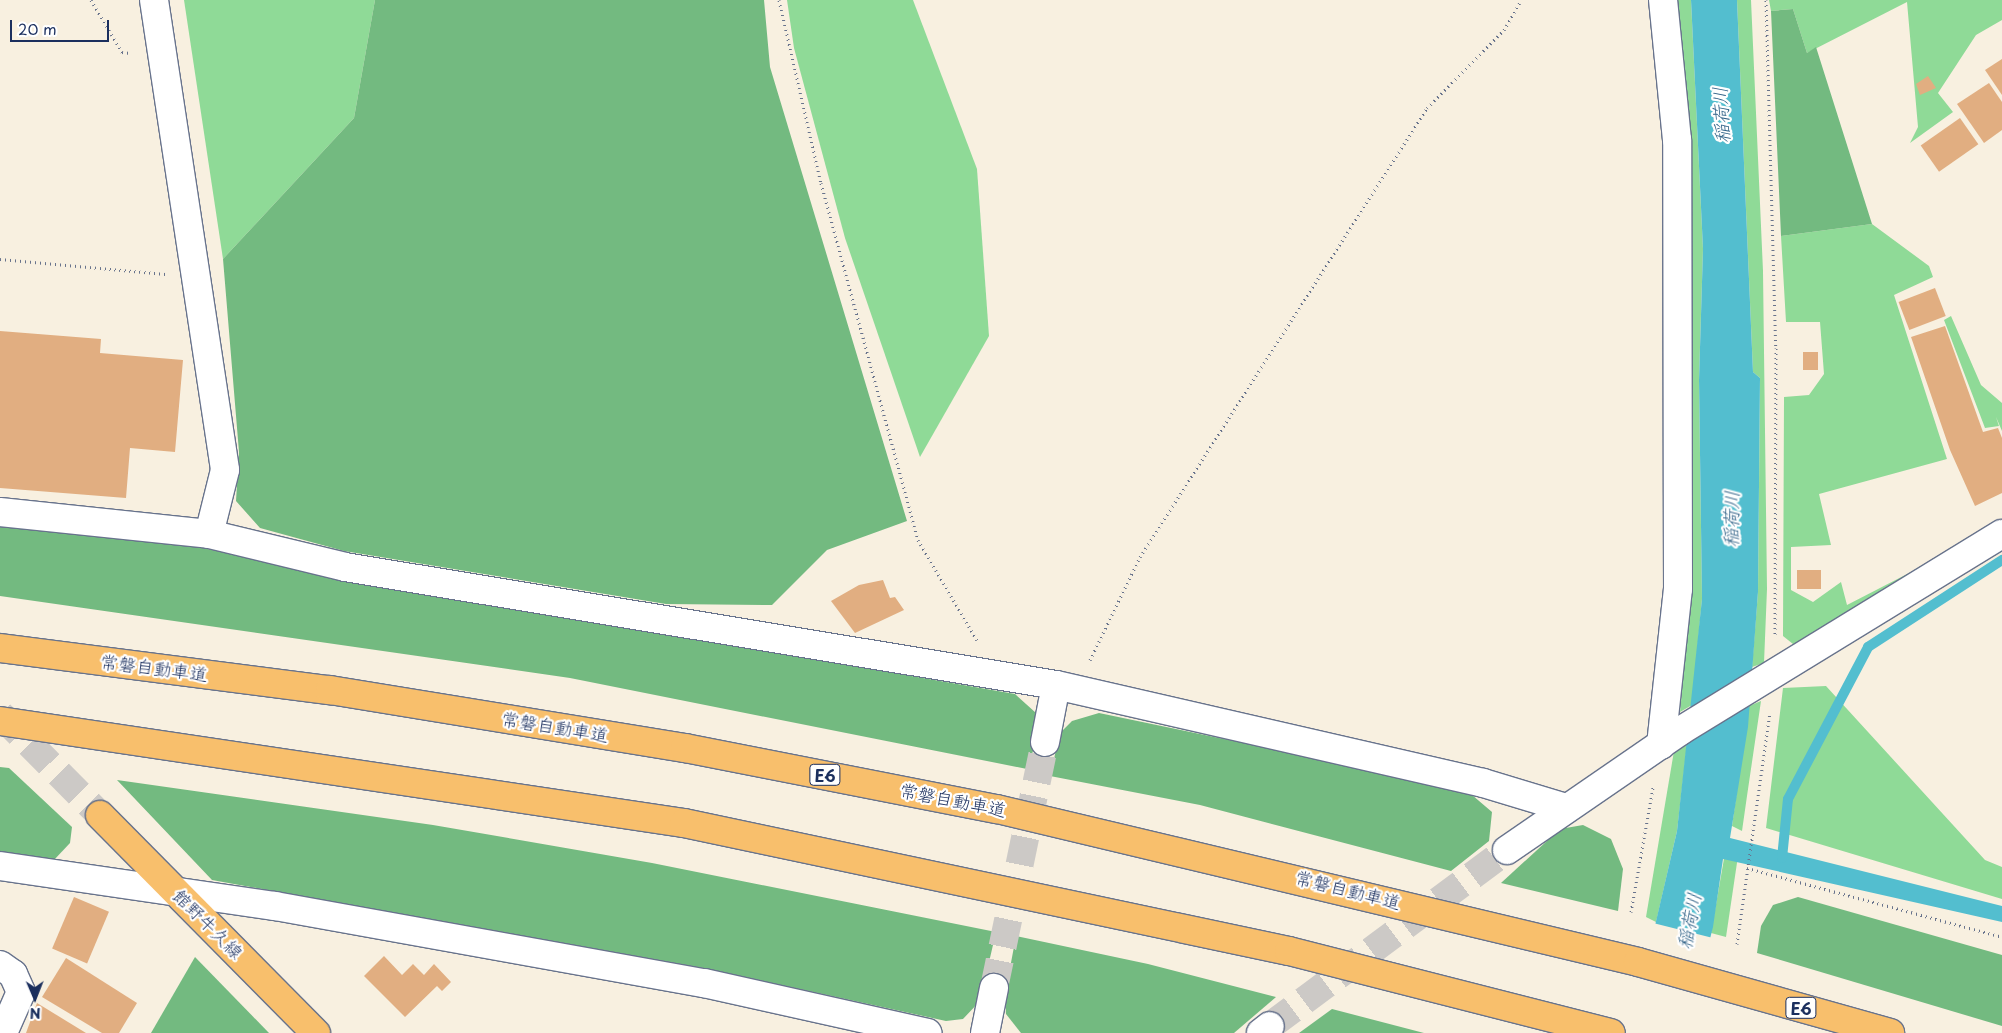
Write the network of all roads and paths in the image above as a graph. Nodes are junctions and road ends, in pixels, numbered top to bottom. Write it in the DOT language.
graph roads {
  1 [pos="91,0"];
  2 [pos="154,0"];
  3 [pos="779,0"];
  4 [pos="1521,0"];
  5 [pos="1662,0"];
  6 [pos="1766,0"];
  7 [pos="161,56"];
  8 [pos="0,259"];
  9 [pos="198,277"];
  10 [pos="0,512"];
  11 [pos="209,534"];
  12 [pos="2002,534"];
  13 [pos="0,648"];
  14 [pos="1000,679"];
  15 [pos="1767,681"];
  16 [pos="1066,688"];
  17 [pos="0,721"];
  18 [pos="1670,738"];
  19 [pos="1045,742"];
  20 [pos="1566,808"];
  21 [pos="100,814"];
  22 [pos="1507,850"];
  23 [pos="1748,868"];
  24 [pos="2,870"];
  25 [pos="179,894"];
  26 [pos="1631,912"];
  27 [pos="2002,937"];
  28 [pos="1737,944"];
  29 [pos="0,965"];
  30 [pos="994,988"];
  31 [pos="310,1031"];
  32 [pos="3,1033"];
  33 [pos="927,1033"];
  34 [pos="985,1033"];
  35 [pos="1611,1033"];
  36 [pos="1890,1033"];
  1 -- 7 [label="path"];
  2 -- 7 [label="street"];
  3 -- 14 [label="path"];
  4 -- 16 [label="path"];
  5 -- 18 [label="street"];
  6 -- 15 [label="path"];
  7 -- 9 [label="street"];
  8 -- 9 [label="path"];
  9 -- 11 [label="street"];
  10 -- 11 [label="street"];
  11 -- 14 [label="street"];
  12 -- 15 [label="street"];
  13 -- 36 [label="main road, 常磐自動車道 / E6"];
  14 -- 16 [label="street"];
  15 -- 18 [label="street"];
  15 -- 23 [label="path"];
  16 -- 19 [label="street"];
  16 -- 20 [label="street"];
  17 -- 35 [label="main road"];
  18 -- 20 [label="street"];
  18 -- 26 [label="path"];
  20 -- 22 [label="street"];
  21 -- 25 [label="main road, 館野牛久線"];
  23 -- 27 [label="path"];
  23 -- 28 [label="path"];
  24 -- 25 [label="street"];
  25 -- 31 [label="main road, 館野牛久線"];
  25 -- 33 [label="street"];
  29 -- 32 [label="street"];
  30 -- 34 [label="street"];
}
